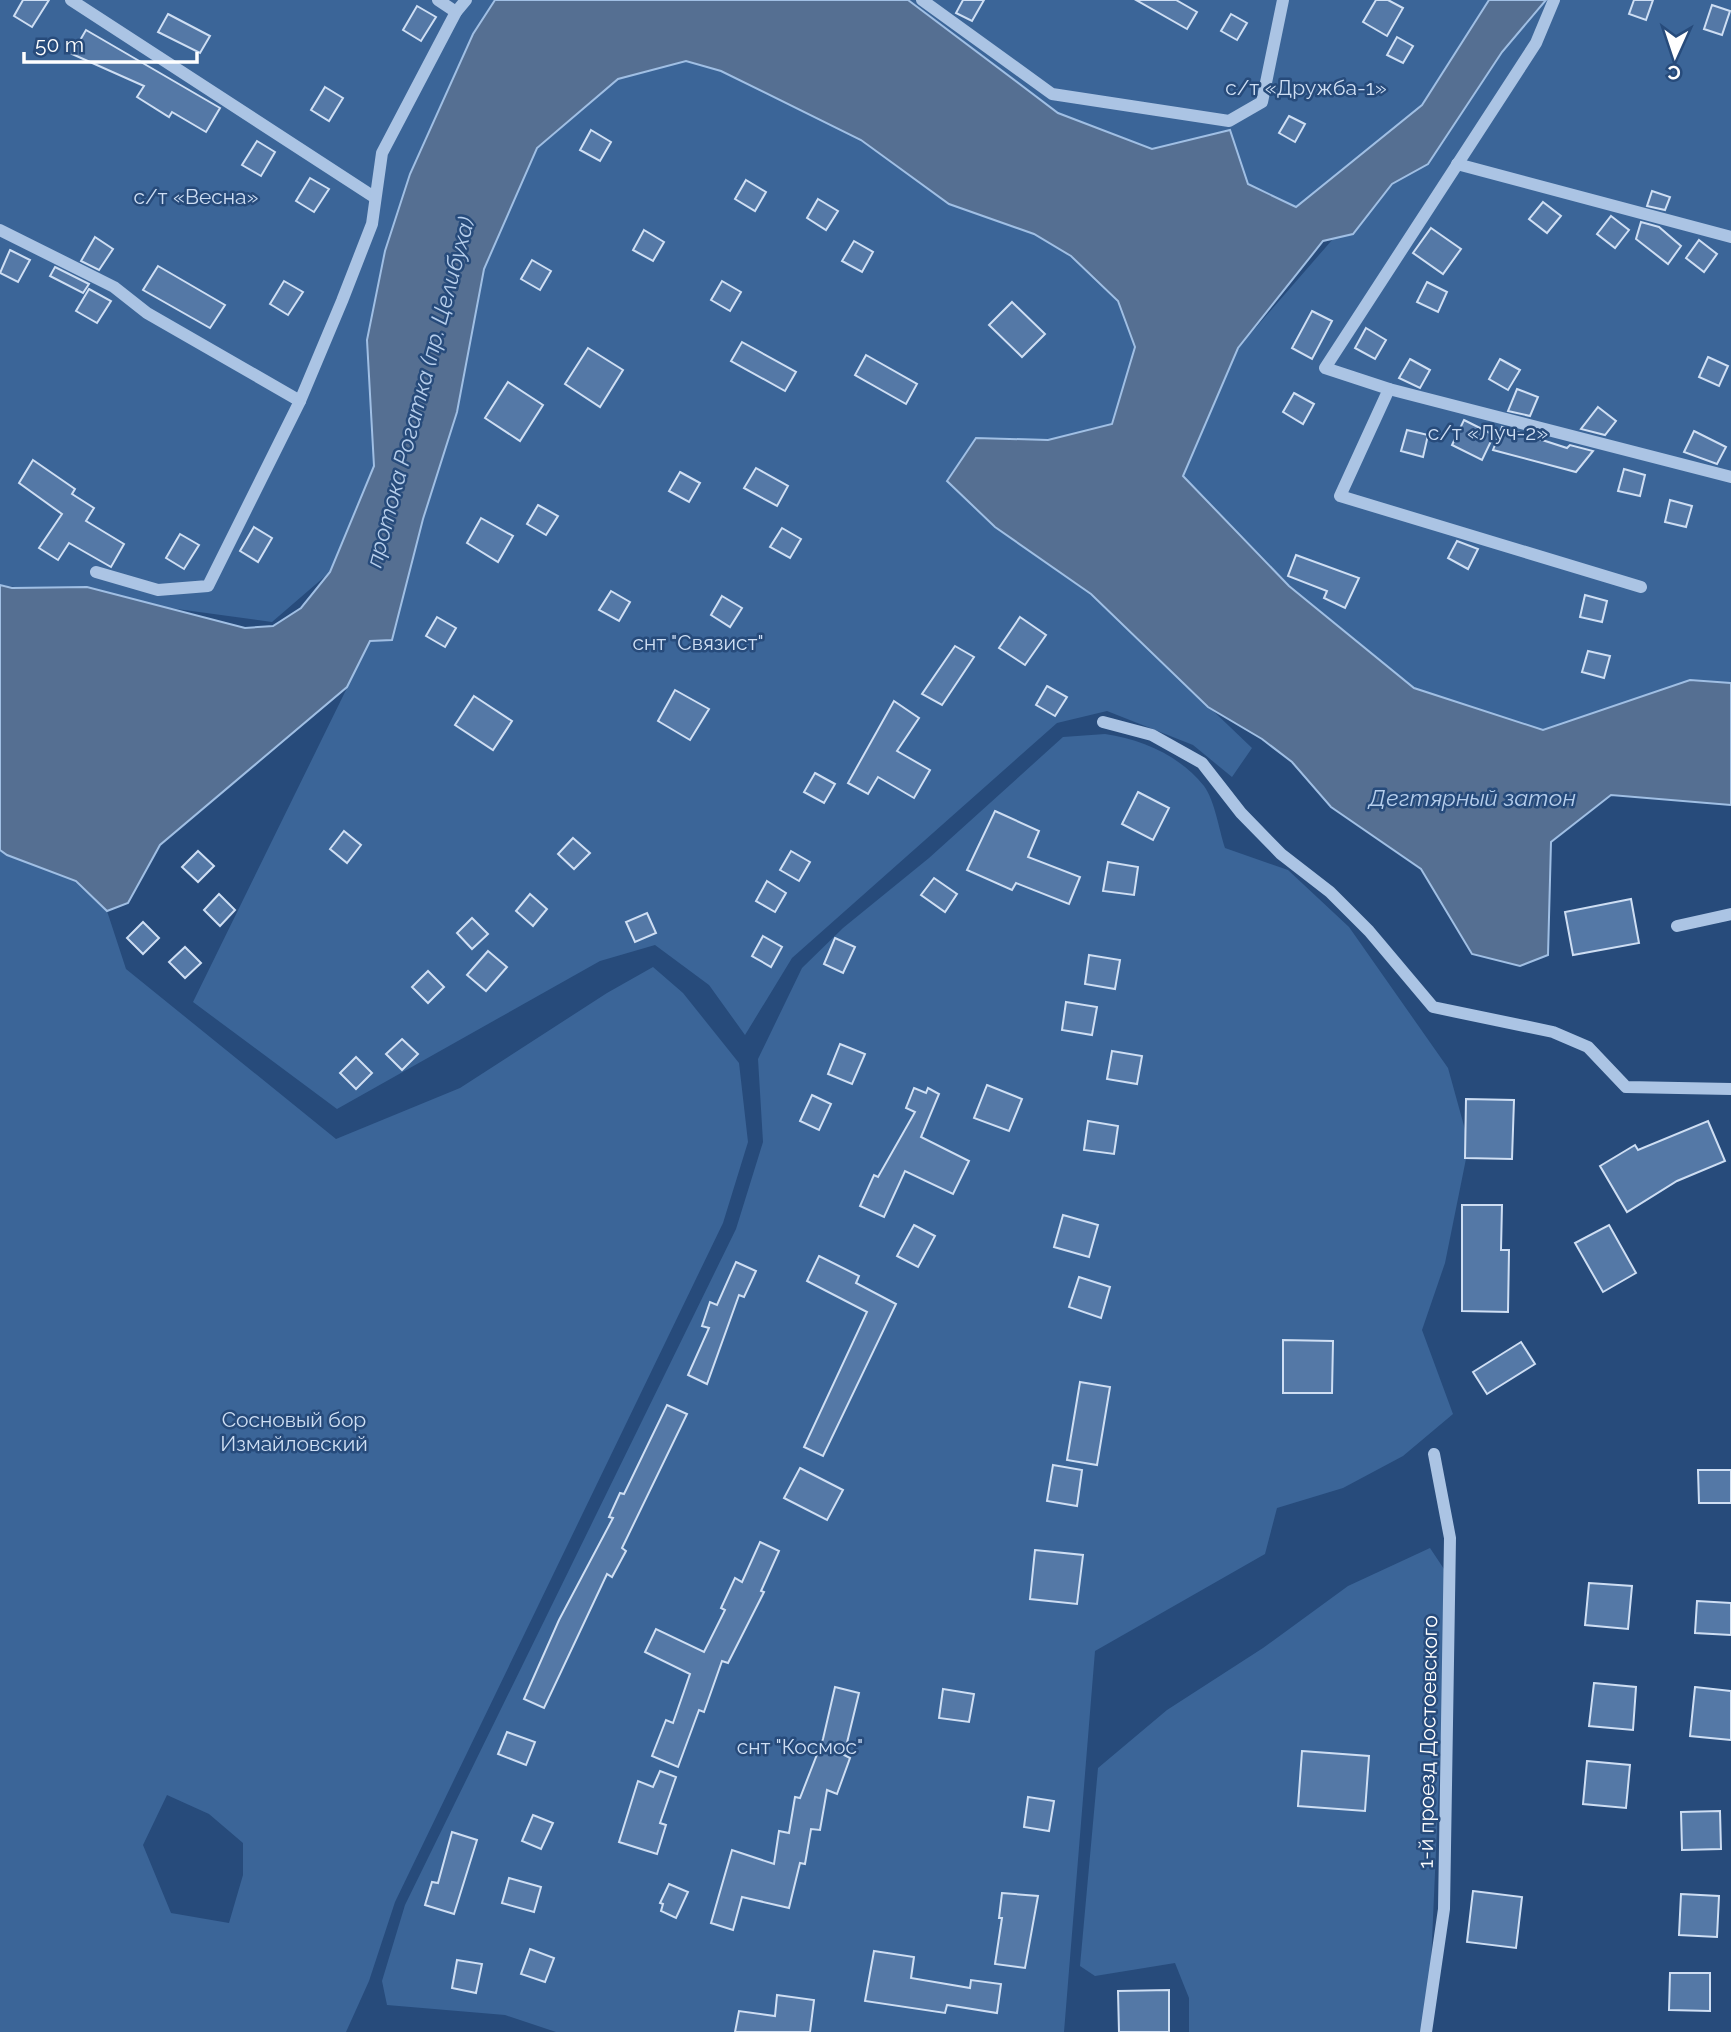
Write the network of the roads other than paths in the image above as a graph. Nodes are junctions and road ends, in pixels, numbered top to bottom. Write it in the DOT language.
graph roads {
  1 [pos="71,0"];
  2 [pos="438,0"];
  3 [pos="466,0"];
  4 [pos="922,0"];
  5 [pos="1283,0"];
  6 [pos="1554,0"];
  7 [pos="456,12"];
  8 [pos="1457,163"];
  9 [pos="374,197"];
  10 [pos="0,230"];
  11 [pos="1731,237"];
  12 [pos="1389,389"];
  13 [pos="300,401"];
  14 [pos="1731,477"];
  15 [pos="96,572"];
  16 [pos="1641,587"];
  17 [pos="1103,722"];
  18 [pos="1731,914"];
  19 [pos="1676,926"];
  20 [pos="1731,1089"];
  21 [pos="1434,1454"];
  22 [pos="1426,2032"];
  1 -- 9 [label="street"];
  2 -- 7 [label="street"];
  3 -- 7 [label="street"];
  4 -- 5 [label="street"];
  6 -- 8 [label="street"];
  7 -- 9 [label="street"];
  8 -- 11 [label="street"];
  8 -- 12 [label="street"];
  9 -- 13 [label="street"];
  10 -- 13 [label="street"];
  12 -- 14 [label="street"];
  12 -- 16 [label="street"];
  13 -- 15 [label="street"];
  17 -- 20 [label="street"];
  18 -- 19 [label="street"];
  21 -- 22 [label="street, 1-й проезд Достоевского"];
}
